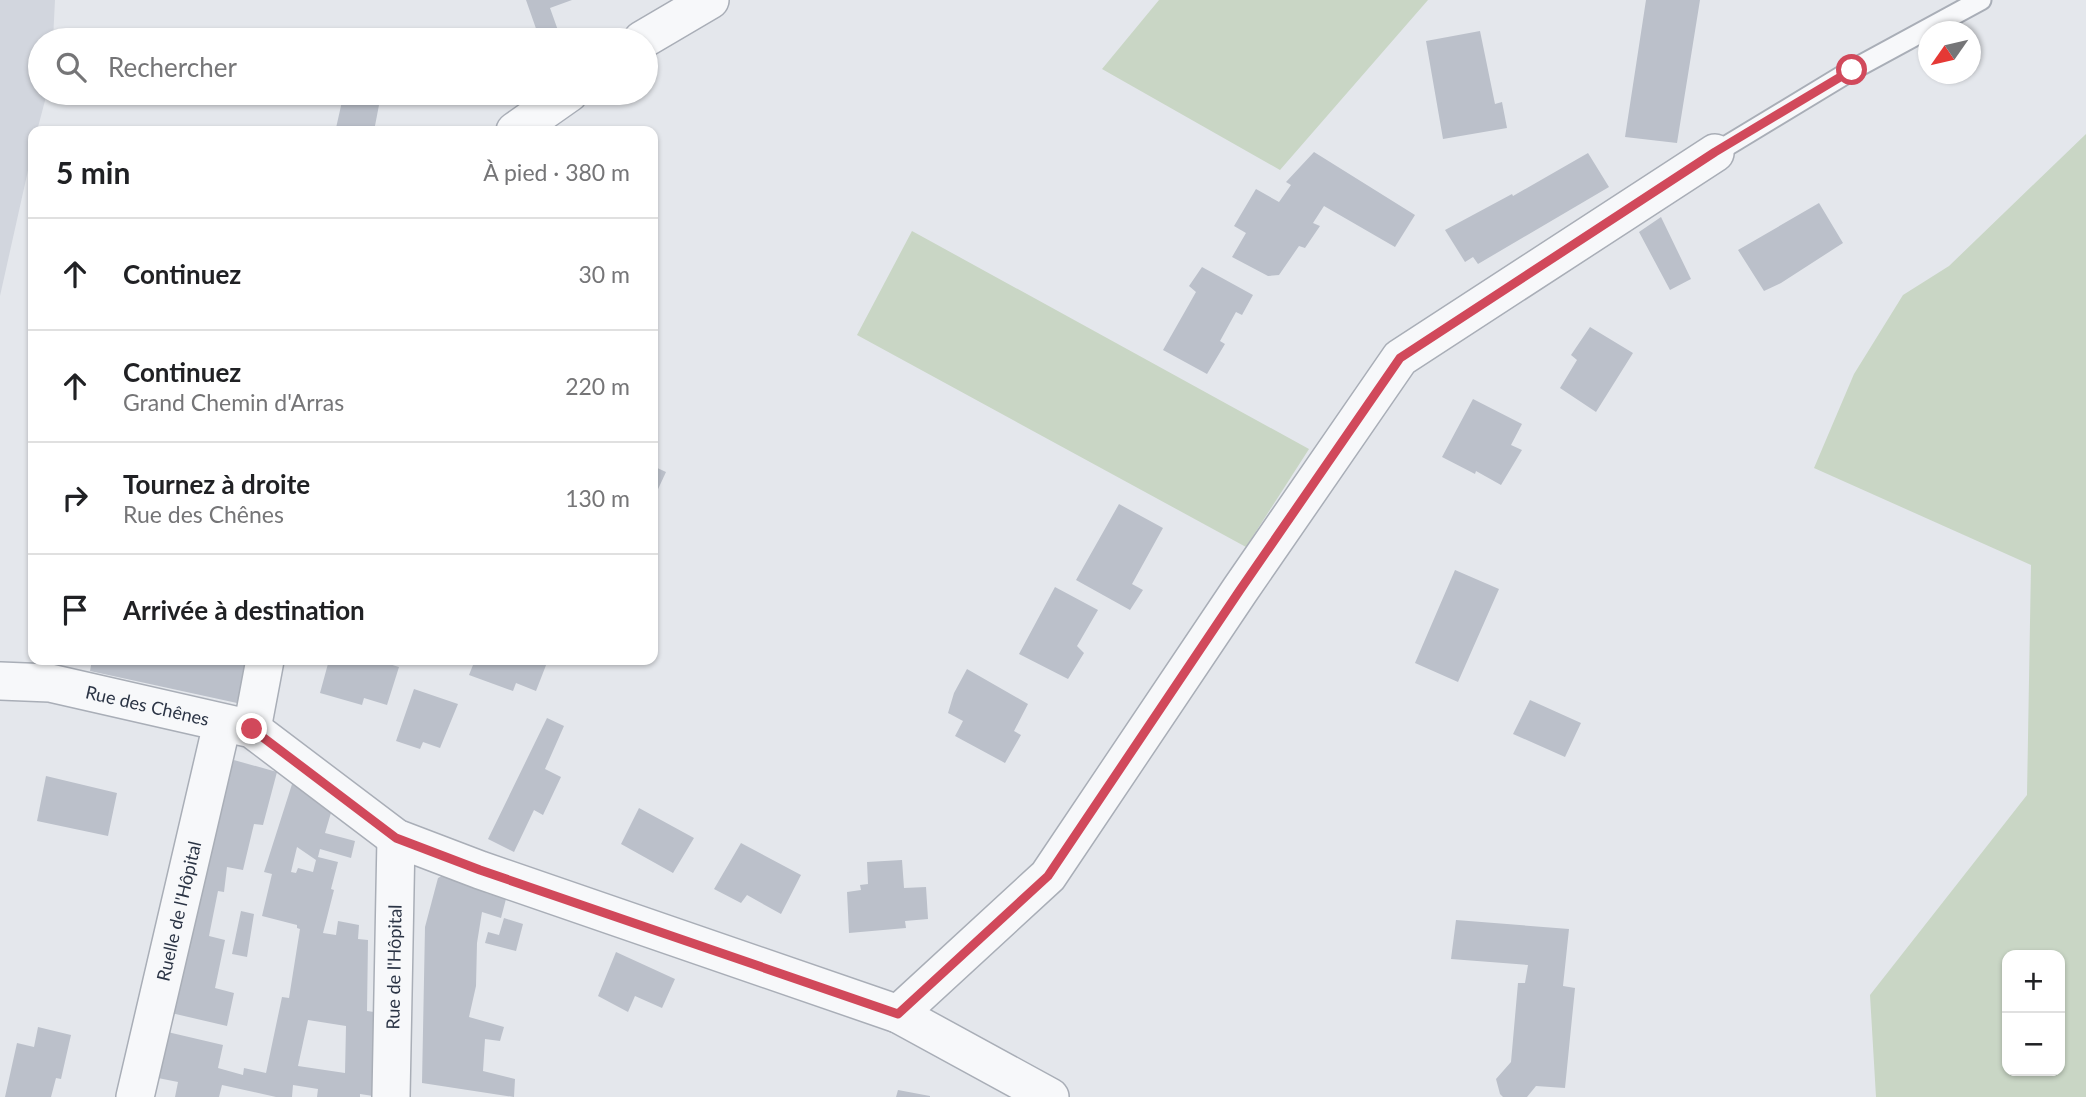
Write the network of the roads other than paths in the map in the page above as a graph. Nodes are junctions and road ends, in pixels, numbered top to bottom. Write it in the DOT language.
graph roads {
  1 [pos="710,0"];
  2 [pos="1981,0"];
  3 [pos="658,31"];
  4 [pos="552,105"];
  5 [pos="522,126"];
  6 [pos="1715,152"];
  7 [pos="263,665"];
  8 [pos="0,681"];
  9 [pos="237,727"];
  10 [pos="396,838"];
  11 [pos="898,1014"];
  12 [pos="135,1097"];
  13 [pos="391,1097"];
  14 [pos="1050,1097"];
  1 -- 3 [label="street"];
  2 -- 6 [label="lane"];
  4 -- 5 [label="street"];
  6 -- 11 [label="street"];
  7 -- 9 [label="street, Ruelle de l'Hôpital"];
  8 -- 9 [label="street, Rue des Chênes"];
  9 -- 10 [label="street, Rue des Chênes"];
  9 -- 12 [label="street, Ruelle de l'Hôpital"];
  10 -- 11 [label="street, Rue des Chênes"];
  10 -- 13 [label="street, Rue de l'Hôpital"];
  11 -- 14 [label="street, Rue des Chênes"];
}
